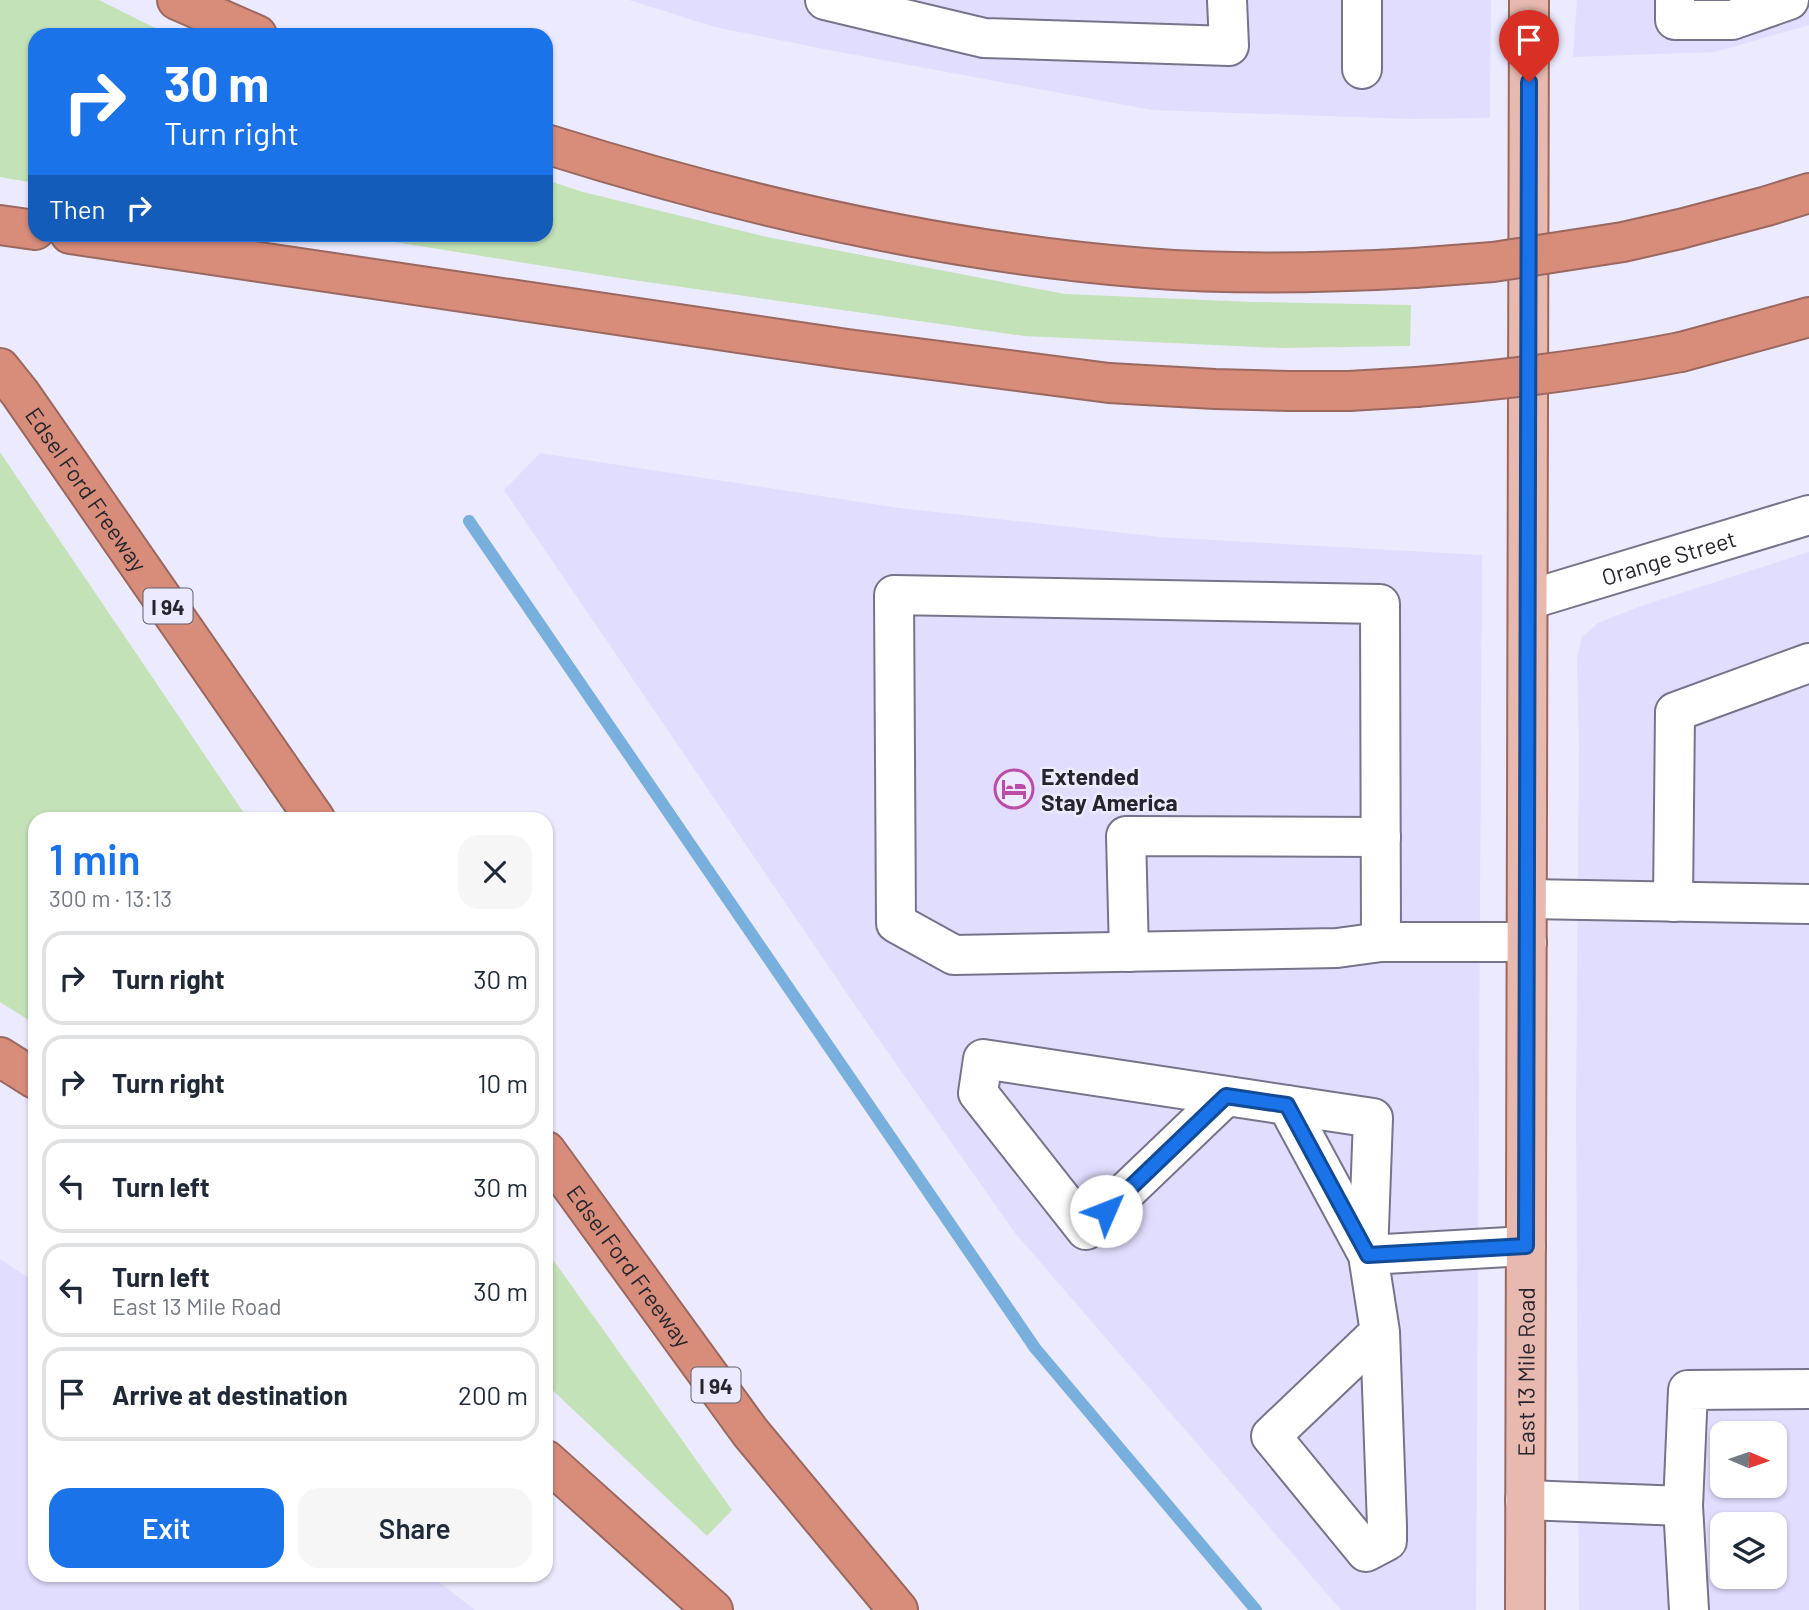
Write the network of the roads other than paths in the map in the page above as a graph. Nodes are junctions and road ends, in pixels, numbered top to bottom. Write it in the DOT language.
graph roads {
  1 [pos="177,0"];
  2 [pos="825,0"];
  3 [pos="1227,0"];
  4 [pos="1362,0"];
  5 [pos="1529,0"];
  6 [pos="1675,0"];
  7 [pos="1789,0"];
  8 [pos="241,28"];
  9 [pos="1362,69"];
  10 [pos="553,146"];
  11 [pos="1809,192"];
  12 [pos="0,225"];
  13 [pos="28,229"];
  14 [pos="123,242"];
  15 [pos="1809,317"];
  16 [pos="0,368"];
  17 [pos="1809,515"];
  18 [pos="1528,600"];
  19 [pos="1809,663"];
  20 [pos="311,812"];
  21 [pos="1381,837"];
  22 [pos="1528,899"];
  23 [pos="1674,902"];
  24 [pos="1809,904"];
  25 [pos="1381,942"];
  26 [pos="1527,942"];
  27 [pos="1129,952"];
  28 [pos="0,1057"];
  29 [pos="28,1075"];
  30 [pos="1226,1096"];
  31 [pos="1287,1105"];
  32 [pos="553,1161"];
  33 [pos="1526,1246"];
  34 [pos="1368,1255"];
  35 [pos="1380,1332"];
  36 [pos="1809,1389"];
  37 [pos="553,1466"];
  38 [pos="1525,1500"];
  39 [pos="1683,1506"];
  40 [pos="713,1610"];
  41 [pos="898,1610"];
  42 [pos="1525,1610"];
  43 [pos="1689,1610"];
  1 -- 8 [label="highway"];
  2 -- 3 [label="street"];
  4 -- 9 [label="street"];
  5 -- 18 [label="main road, East 13 Mile Road"];
  6 -- 7 [label="street"];
  10 -- 11 [label="highway, bridge"];
  12 -- 13 [label="highway"];
  14 -- 15 [label="highway, bridge"];
  16 -- 20 [label="highway, Edsel Ford Freeway / I 94"];
  17 -- 18 [label="street, Orange Street"];
  18 -- 22 [label="main road, East 13 Mile Road"];
  19 -- 23 [label="street"];
  21 -- 25 [label="street"];
  21 -- 27 [label="street"];
  21 -- 27 [label="street"];
  22 -- 23 [label="street"];
  22 -- 26 [label="main road, East 13 Mile Road"];
  23 -- 24 [label="street"];
  25 -- 26 [label="street"];
  25 -- 27 [label="street"];
  26 -- 33 [label="main road, East 13 Mile Road"];
  28 -- 29 [label="highway"];
  30 -- 30 [label="street"];
  30 -- 31 [label="street"];
  31 -- 34 [label="street"];
  31 -- 34 [label="street"];
  32 -- 41 [label="highway, Edsel Ford Freeway / I 94"];
  33 -- 34 [label="street"];
  33 -- 38 [label="main road, East 13 Mile Road"];
  34 -- 35 [label="street"];
  35 -- 35 [label="street"];
  36 -- 39 [label="street"];
  37 -- 40 [label="highway"];
  38 -- 39 [label="street"];
  38 -- 42 [label="main road, East 13 Mile Road"];
  39 -- 43 [label="street"];
}
